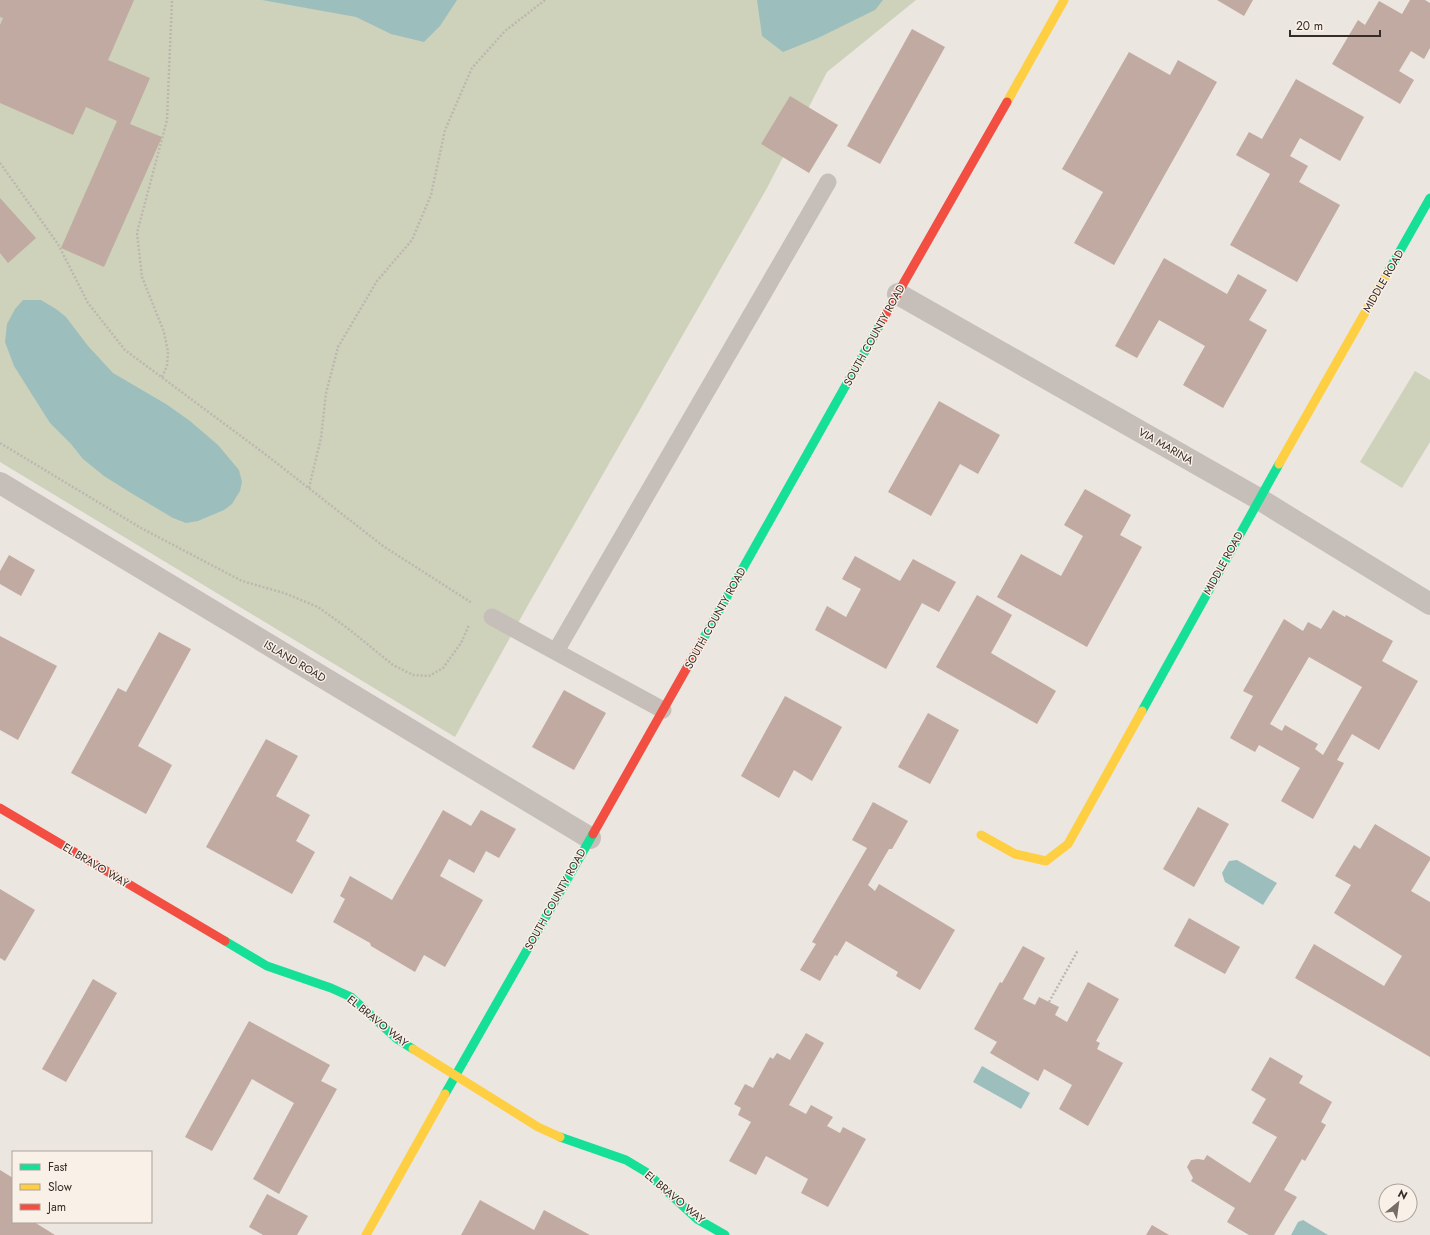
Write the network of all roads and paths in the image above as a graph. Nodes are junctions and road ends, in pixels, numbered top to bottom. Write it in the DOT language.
graph roads {
  1 [pos="172,0"];
  2 [pos="545,0"];
  3 [pos="1064,0"];
  4 [pos="0,163"];
  5 [pos="828,182"];
  6 [pos="1430,198"];
  7 [pos="898,294"];
  8 [pos="162,377"];
  9 [pos="0,443"];
  10 [pos="0,483"];
  11 [pos="309,488"];
  12 [pos="1259,499"];
  13 [pos="1430,604"];
  14 [pos="478,607"];
  15 [pos="492,617"];
  16 [pos="556,651"];
  17 [pos="663,710"];
  18 [pos="0,808"];
  19 [pos="981,835"];
  20 [pos="590,838"];
  21 [pos="1078,950"];
  22 [pos="1049,1002"];
  23 [pos="456,1076"];
  24 [pos="366,1235"];
  25 [pos="725,1235"];
  1 -- 8 [label="path"];
  2 -- 11 [label="path"];
  3 -- 7 [label="street, SOUTH COUNTY ROAD"];
  4 -- 8 [label="path"];
  5 -- 16 [label="lane"];
  6 -- 12 [label="street, MIDDLE ROAD"];
  7 -- 12 [label="street, VIA MARINA"];
  7 -- 17 [label="street, SOUTH COUNTY ROAD"];
  8 -- 11 [label="path"];
  9 -- 14 [label="path"];
  10 -- 20 [label="street, ISLAND ROAD"];
  11 -- 14 [label="path"];
  12 -- 13 [label="street, VIA MARINA"];
  12 -- 19 [label="street, MIDDLE ROAD"];
  14 -- 15 [label="path"];
  15 -- 16 [label="lane"];
  16 -- 17 [label="lane"];
  17 -- 20 [label="street, SOUTH COUNTY ROAD"];
  18 -- 23 [label="street, EL BRAVO WAY"];
  20 -- 23 [label="street, SOUTH COUNTY ROAD"];
  21 -- 22 [label="path"];
  23 -- 24 [label="street, SOUTH COUNTY ROAD"];
  23 -- 25 [label="street, EL BRAVO WAY"];
}
